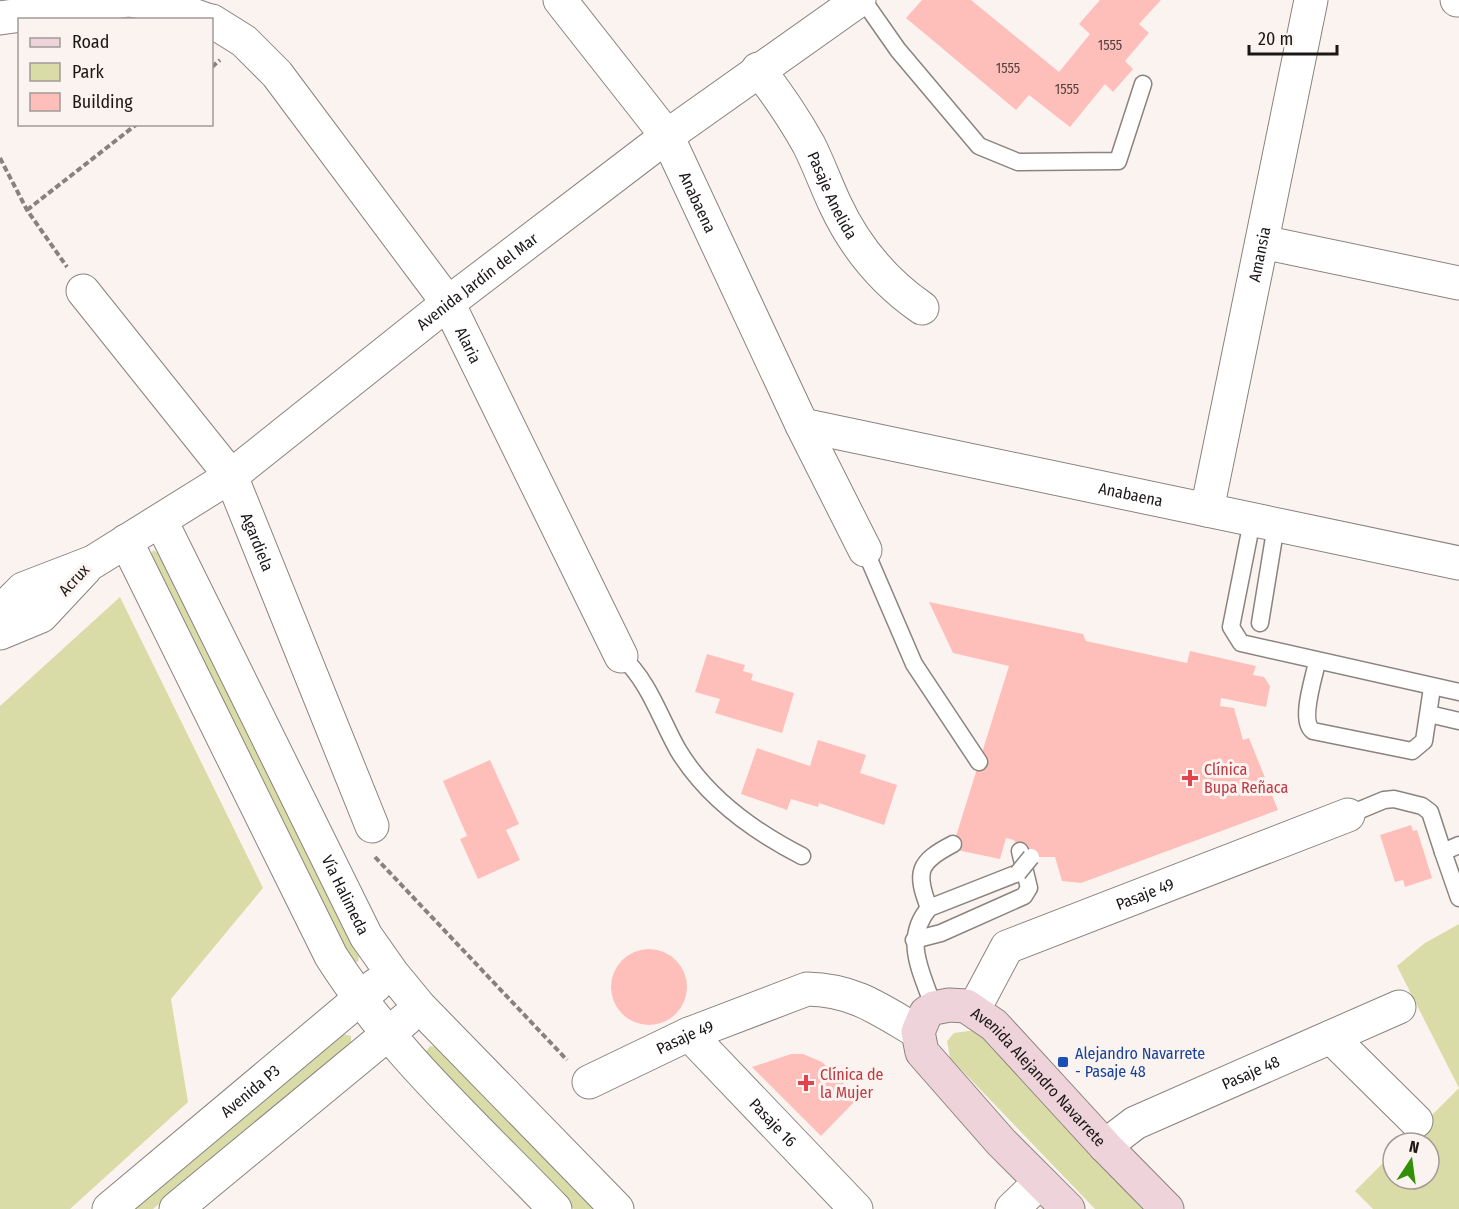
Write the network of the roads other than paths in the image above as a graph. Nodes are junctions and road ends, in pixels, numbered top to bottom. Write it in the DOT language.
graph roads {
  1 [pos="560,0"];
  2 [pos="861,0"];
  3 [pos="1311,0"];
  4 [pos="0,18"];
  5 [pos="201,18"];
  6 [pos="213,22"];
  7 [pos="758,69"];
  8 [pos="1143,84"];
  9 [pos="667,136"];
  10 [pos="1262,242"];
  11 [pos="1459,283"];
  12 [pos="83,291"];
  13 [pos="448,303"];
  14 [pos="922,308"];
  15 [pos="802,425"];
  16 [pos="231,476"];
  17 [pos="1208,510"];
  18 [pos="161,520"];
  19 [pos="1264,523"];
  20 [pos="126,541"];
  21 [pos="865,550"];
  22 [pos="93,561"];
  23 [pos="1459,563"];
  24 [pos="0,612"];
  25 [pos="1260,623"];
  26 [pos="0,633"];
  27 [pos="621,656"];
  28 [pos="1317,662"];
  29 [pos="1432,688"];
  30 [pos="1459,692"];
  31 [pos="1428,714"];
  32 [pos="1459,721"];
  33 [pos="979,762"];
  34 [pos="1348,815"];
  35 [pos="372,826"];
  36 [pos="953,844"];
  37 [pos="1459,845"];
  38 [pos="1443,852"];
  39 [pos="802,856"];
  40 [pos="1459,898"];
  41 [pos="929,908"];
  42 [pos="914,940"];
  43 [pos="392,973"];
  44 [pos="359,999"];
  45 [pos="420,1006"];
  46 [pos="1399,1007"];
  47 [pos="974,1009"];
  48 [pos="926,1020"];
  49 [pos="388,1034"];
  50 [pos="689,1034"];
  51 [pos="1330,1038"];
  52 [pos="589,1082"];
  53 [pos="1416,1121"];
  54 [pos="1105,1146"];
  55 [pos="1040,1182"];
  56 [pos="109,1209"];
  57 [pos="176,1209"];
  58 [pos="555,1209"];
  59 [pos="617,1209"];
  60 [pos="856,1209"];
  61 [pos="1012,1209"];
  62 [pos="1068,1209"];
  63 [pos="1167,1209"];
  1 -- 9 [label="street, Anabaena"];
  2 -- 7 [label="street, Avenida Jardín del Mar"];
  2 -- 8 [label="lane"];
  3 -- 10 [label="street, Amansia"];
  4 -- 5 [label="street"];
  6 -- 13 [label="street, Alaria"];
  7 -- 9 [label="street, Avenida Jardín del Mar"];
  7 -- 14 [label="street, Pasaje Anelida"];
  9 -- 13 [label="street, Avenida Jardín del Mar"];
  9 -- 15 [label="street, Anabaena"];
  10 -- 11 [label="street"];
  10 -- 17 [label="street, Amansia"];
  12 -- 16 [label="street, Agardiela"];
  13 -- 16 [label="street, Avenida Jardín del Mar"];
  13 -- 27 [label="street, Alaria"];
  15 -- 17 [label="street, Anabaena"];
  15 -- 21 [label="street, Anabaena"];
  16 -- 18 [label="street, Avenida Jardín del Mar"];
  16 -- 35 [label="street, Agardiela"];
  17 -- 19 [label="street, Anabaena"];
  18 -- 20 [label="street, Avenida Jardín del Mar"];
  18 -- 43 [label="street, Vía Halimeda"];
  19 -- 23 [label="street, Anabaena"];
  19 -- 25 [label="lane"];
  19 -- 28 [label="lane"];
  20 -- 22 [label="street, Avenida Jardín del Mar"];
  20 -- 44 [label="street"];
  21 -- 33 [label="lane"];
  22 -- 24 [label="street, Acrux"];
  22 -- 26 [label="street, Acrux"];
  27 -- 39 [label="lane"];
  28 -- 29 [label="lane"];
  28 -- 31 [label="lane"];
  29 -- 30 [label="lane"];
  29 -- 31 [label="lane"];
  31 -- 32 [label="lane"];
  34 -- 38 [label="lane"];
  34 -- 47 [label="street, Pasaje 49"];
  36 -- 41 [label="lane"];
  37 -- 38 [label="lane"];
  38 -- 40 [label="lane"];
  41 -- 42 [label="lane"];
  41 -- 42 [label="lane, bridge"];
  42 -- 48 [label="lane"];
  43 -- 44 [label="street, Avenida P3"];
  43 -- 45 [label="street, Vía Halimeda"];
  44 -- 49 [label="street"];
  44 -- 56 [label="street, Avenida P3"];
  45 -- 49 [label="street"];
  45 -- 59 [label="street, Vía Halimeda"];
  46 -- 51 [label="street, Pasaje 48"];
  47 -- 48 [label="street, Avenida Alejandro Navarrete"];
  47 -- 54 [label="street, Avenida Alejandro Navarrete"];
  48 -- 50 [label="street, Pasaje 49"];
  48 -- 55 [label="street"];
  49 -- 57 [label="street"];
  49 -- 58 [label="street"];
  50 -- 52 [label="street, Pasaje 49"];
  50 -- 60 [label="street, Pasaje 16"];
  51 -- 53 [label="street"];
  51 -- 54 [label="street, Pasaje 48"];
  54 -- 63 [label="street, Avenida Alejandro Navarrete"];
  55 -- 61 [label="street"];
  55 -- 62 [label="street"];
}
